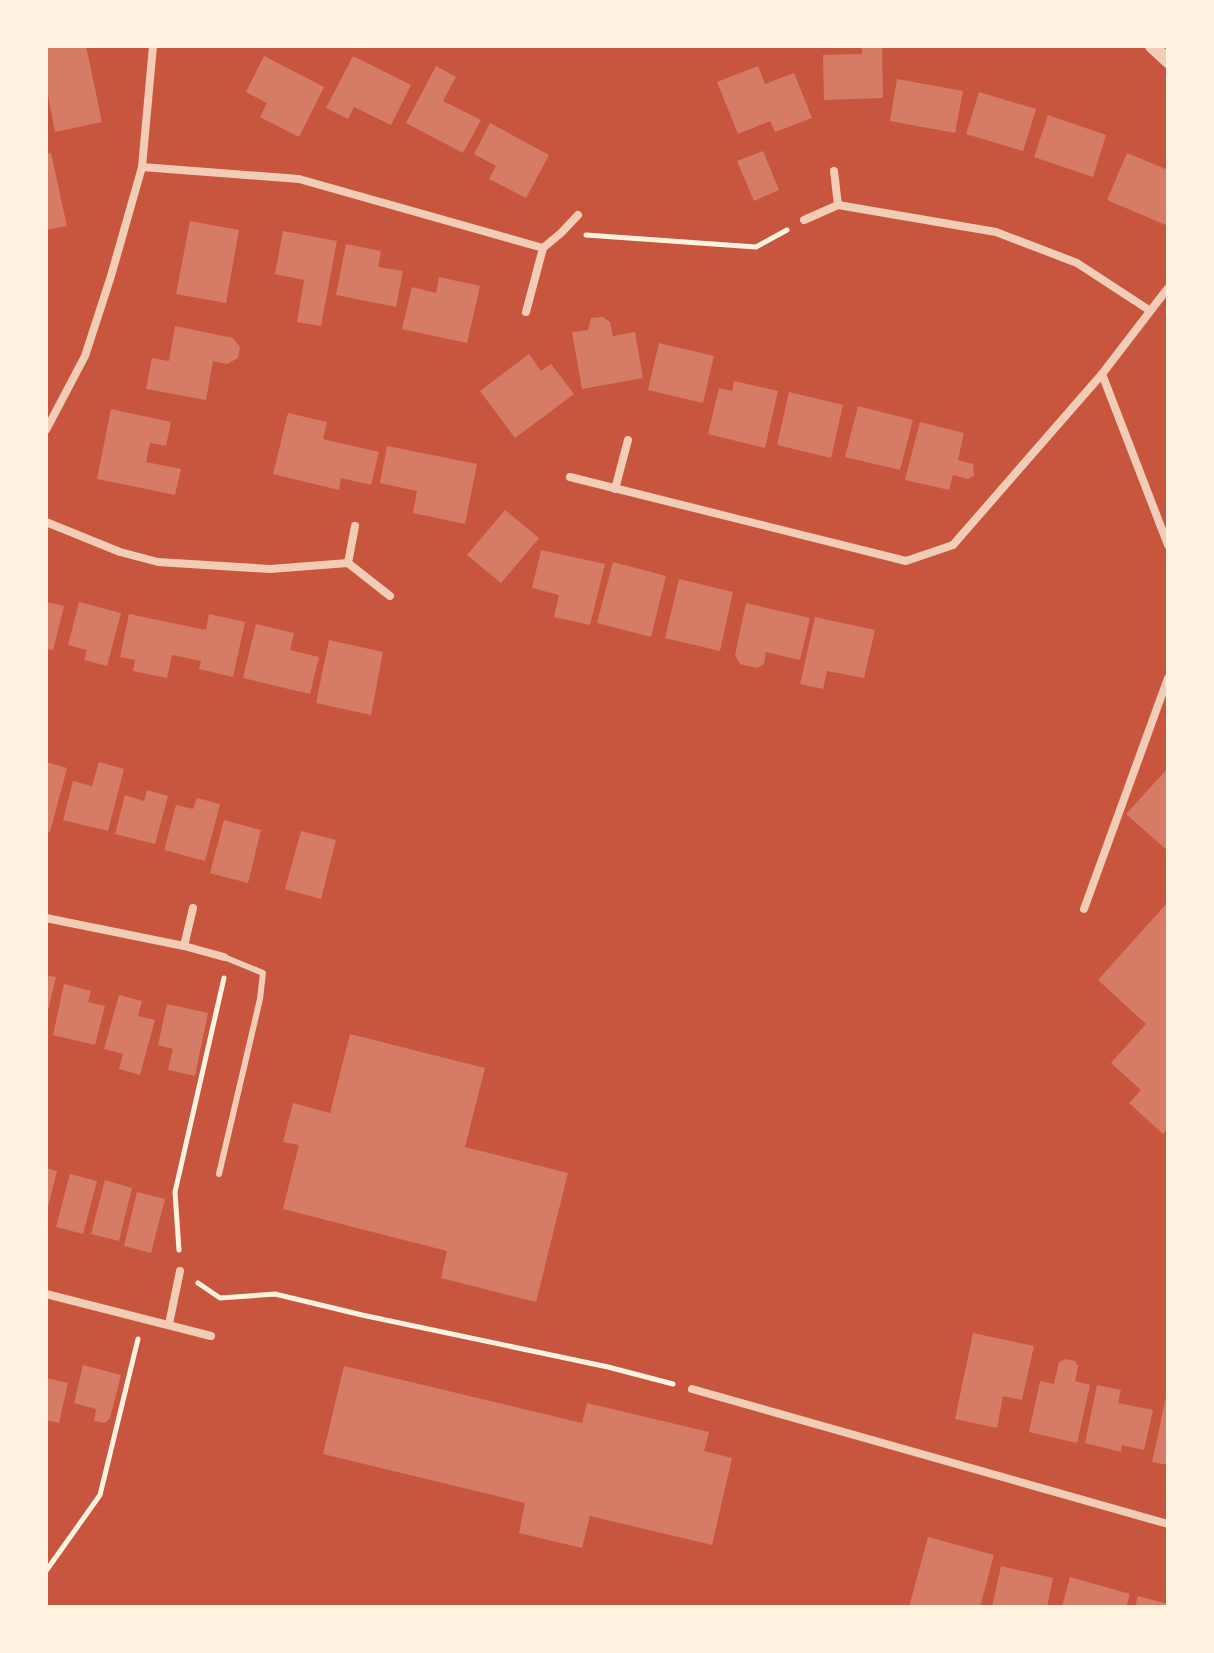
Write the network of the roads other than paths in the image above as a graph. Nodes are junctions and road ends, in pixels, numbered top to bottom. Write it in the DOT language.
graph roads {
  1 [pos="153,46"];
  2 [pos="1152,46"];
  3 [pos="1168,61"];
  4 [pos="142,167"];
  5 [pos="834,171"];
  6 [pos="838,205"];
  7 [pos="578,215"];
  8 [pos="804,220"];
  9 [pos="543,248"];
  10 [pos="1168,288"];
  11 [pos="1149,310"];
  12 [pos="526,312"];
  13 [pos="1102,374"];
  14 [pos="46,430"];
  15 [pos="628,440"];
  16 [pos="570,477"];
  17 [pos="615,489"];
  18 [pos="46,522"];
  19 [pos="355,526"];
  20 [pos="1168,545"];
  21 [pos="348,563"];
  22 [pos="390,596"];
  23 [pos="1168,678"];
  24 [pos="193,908"];
  25 [pos="1084,909"];
  26 [pos="46,918"];
  27 [pos="184,946"];
  28 [pos="224,957"];
  29 [pos="219,1174"];
  30 [pos="180,1271"];
  31 [pos="46,1294"];
  32 [pos="169,1324"];
  33 [pos="211,1336"];
  34 [pos="692,1389"];
  35 [pos="1168,1524"];
  1 -- 4 [label="street"];
  2 -- 3 [label="street"];
  4 -- 9 [label="street"];
  4 -- 14 [label="street"];
  5 -- 6 [label="street"];
  6 -- 8 [label="street"];
  6 -- 11 [label="street"];
  7 -- 9 [label="street"];
  9 -- 12 [label="street"];
  10 -- 11 [label="street"];
  11 -- 13 [label="street"];
  13 -- 17 [label="street"];
  13 -- 20 [label="street"];
  15 -- 17 [label="street"];
  16 -- 17 [label="street"];
  18 -- 21 [label="street"];
  19 -- 21 [label="street"];
  21 -- 22 [label="street"];
  23 -- 25 [label="street"];
  24 -- 27 [label="street"];
  26 -- 27 [label="street"];
  27 -- 28 [label="street"];
  28 -- 29 [label="lane"];
  30 -- 32 [label="street"];
  31 -- 32 [label="street"];
  32 -- 33 [label="street"];
  34 -- 35 [label="street"];
}
